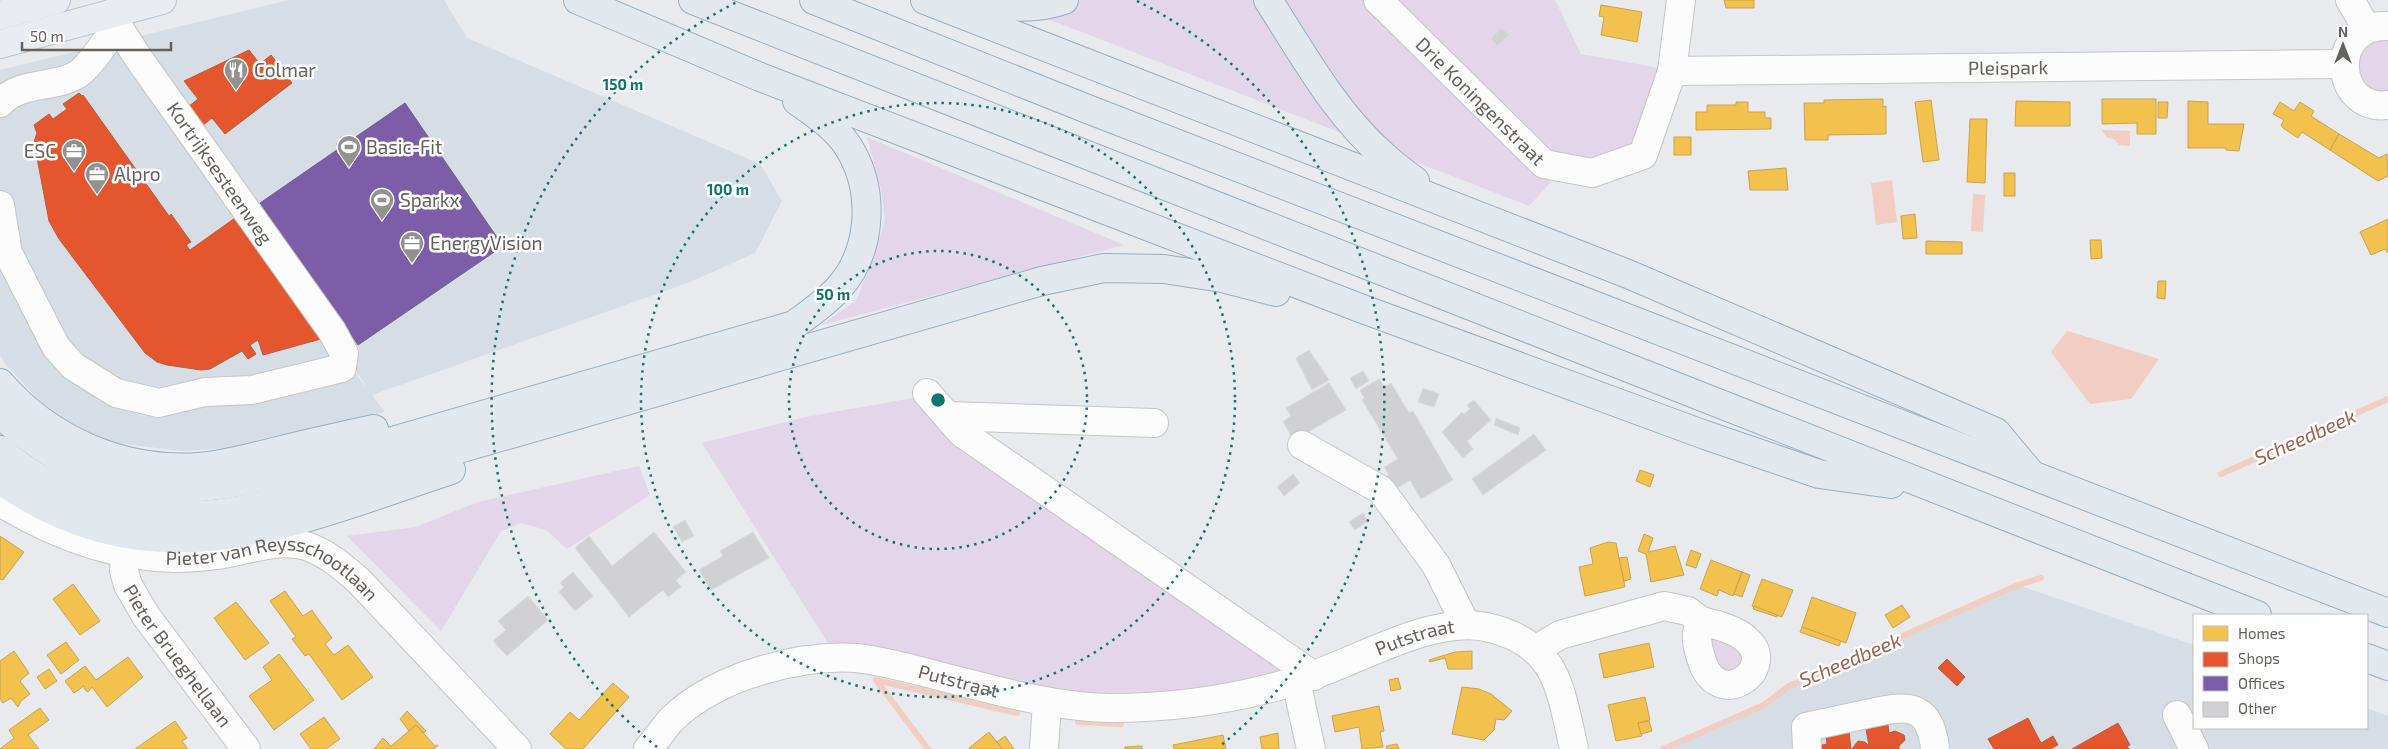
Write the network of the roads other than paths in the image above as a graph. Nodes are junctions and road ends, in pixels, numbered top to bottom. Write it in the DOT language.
graph roads {
  1 [pos="56,0"];
  2 [pos="162,0"];
  3 [pos="578,0"];
  4 [pos="693,0"];
  5 [pos="814,0"];
  6 [pos="925,0"];
  7 [pos="942,0"];
  8 [pos="1064,0"];
  9 [pos="1268,0"];
  10 [pos="1378,0"];
  11 [pos="1681,0"];
  12 [pos="2350,0"];
  13 [pos="0,15"];
  14 [pos="114,20"];
  15 [pos="2377,28"];
  16 [pos="0,44"];
  17 [pos="2344,64"];
  18 [pos="1672,71"];
  19 [pos="760,77"];
  20 [pos="0,102"];
  21 [pos="2388,105"];
  22 [pos="1436,198"];
  23 [pos="0,205"];
  24 [pos="1360,308"];
  25 [pos="0,383"];
  26 [pos="927,393"];
  27 [pos="582,412"];
  28 [pos="0,414"];
  29 [pos="480,416"];
  30 [pos="948,416"];
  31 [pos="1154,423"];
  32 [pos="1302,445"];
  33 [pos="0,450"];
  34 [pos="2032,476"];
  35 [pos="0,480"];
  36 [pos="1935,490"];
  37 [pos="0,502"];
  38 [pos="126,554"];
  39 [pos="2388,613"];
  40 [pos="2254,614"];
  41 [pos="1701,621"];
  42 [pos="1466,625"];
  43 [pos="1535,650"];
  44 [pos="2368,658"];
  45 [pos="2388,666"];
  46 [pos="1305,679"];
  47 [pos="1047,702"];
  48 [pos="2176,715"];
  49 [pos="246,749"];
  50 [pos="517,749"];
  51 [pos="648,749"];
  52 [pos="1044,749"];
  53 [pos="1311,749"];
  54 [pos="1574,749"];
  55 [pos="1807,749"];
  56 [pos="1935,749"];
  57 [pos="2194,749"];
  1 -- 13 [label="main road"];
  2 -- 14 [label="main road"];
  3 -- 19 [label="highway"];
  4 -- 36 [label="highway"];
  5 -- 34 [label="highway"];
  6 -- 22 [label="highway"];
  7 -- 8 [label="highway"];
  9 -- 22 [label="highway"];
  10 -- 18 [label="street, Drie Koningenstraat"];
  11 -- 18 [label="street, Drie Koningenstraat"];
  12 -- 15 [label="street"];
  14 -- 16 [label="main road"];
  14 -- 20 [label="street"];
  14 -- 23 [label="street, Kortrijksesteenweg"];
  15 -- 17 [label="street"];
  17 -- 18 [label="street, Pleispark"];
  17 -- 21 [label="street"];
  19 -- 24 [label="highway"];
  19 -- 29 [label="highway"];
  22 -- 34 [label="highway"];
  24 -- 27 [label="highway"];
  24 -- 36 [label="highway"];
  25 -- 29 [label="highway"];
  26 -- 30 [label="street"];
  27 -- 33 [label="highway"];
  27 -- 35 [label="highway"];
  28 -- 29 [label="highway"];
  30 -- 31 [label="street"];
  30 -- 46 [label="street"];
  32 -- 42 [label="street"];
  34 -- 39 [label="highway"];
  36 -- 40 [label="highway"];
  37 -- 38 [label="street, Pieter van Reysschootlaan"];
  38 -- 49 [label="street, Pieter Brueghellaan"];
  38 -- 50 [label="street, Pieter van Reysschootlaan"];
  41 -- 43 [label="street"];
  42 -- 43 [label="street, Putstraat"];
  42 -- 46 [label="street, Putstraat"];
  43 -- 54 [label="street, Putstraat"];
  44 -- 45 [label="highway"];
  46 -- 47 [label="street, Putstraat"];
  46 -- 53 [label="street"];
  47 -- 51 [label="street, Putstraat"];
  47 -- 52 [label="street"];
  48 -- 57 [label="street"];
  55 -- 56 [label="street"];
}
